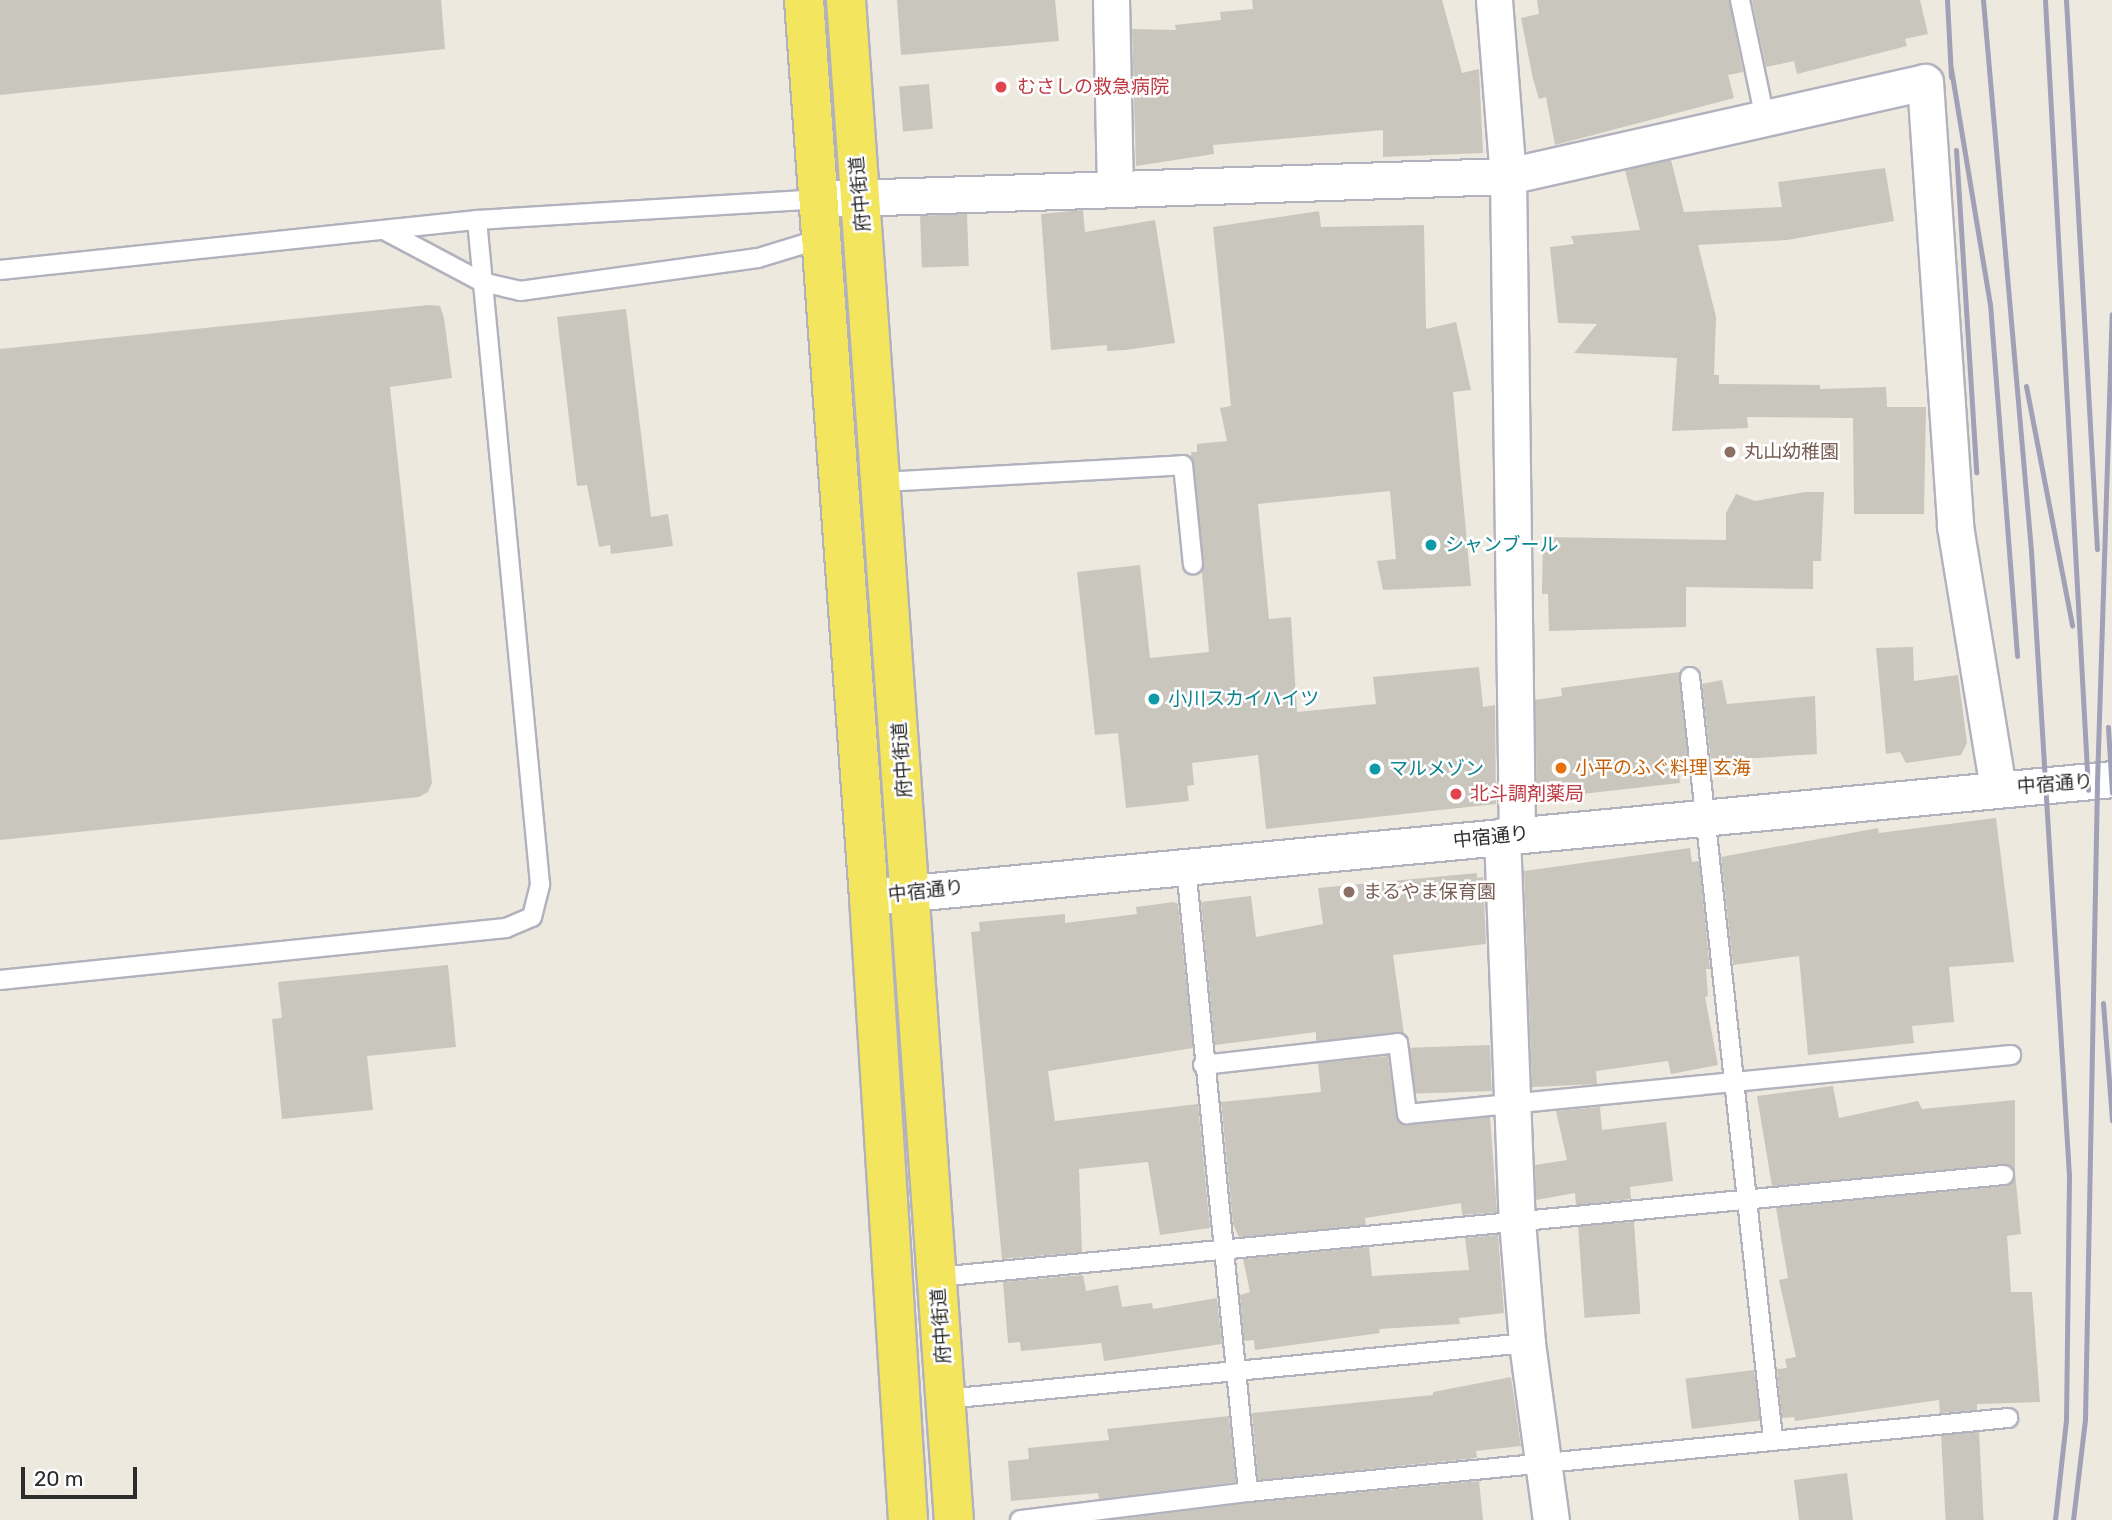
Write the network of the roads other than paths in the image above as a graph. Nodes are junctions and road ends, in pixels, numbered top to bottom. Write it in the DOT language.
graph roads {
  1 [pos="804,0"];
  2 [pos="846,0"];
  3 [pos="1111,0"];
  4 [pos="1494,0"];
  5 [pos="1740,0"];
  6 [pos="1765,119"];
  7 [pos="1508,176"];
  8 [pos="1115,187"];
  9 [pos="821,199"];
  10 [pos="871,207"];
  11 [pos="477,220"];
  12 [pos="386,231"];
  13 [pos="824,238"];
  14 [pos="0,270"];
  15 [pos="482,282"];
  16 [pos="883,482"];
  17 [pos="1194,565"];
  18 [pos="1690,677"];
  19 [pos="2112,779"];
  20 [pos="1998,788"];
  21 [pos="1705,817"];
  22 [pos="1509,836"];
  23 [pos="1186,867"];
  24 [pos="912,893"];
  25 [pos="869,897"];
  26 [pos="0,980"];
  27 [pos="2011,1055"];
  28 [pos="1203,1065"];
  29 [pos="1735,1083"];
  30 [pos="1512,1106"];
  31 [pos="2004,1175"];
  32 [pos="1747,1200"];
  33 [pos="1517,1221"];
  34 [pos="1223,1252"];
  35 [pos="937,1277"];
  36 [pos="1527,1343"];
  37 [pos="1235,1371"];
  38 [pos="946,1399"];
  39 [pos="2008,1418"];
  40 [pos="1773,1439"];
  41 [pos="1546,1466"];
  42 [pos="1248,1492"];
  43 [pos="908,1520"];
  44 [pos="954,1520"];
  45 [pos="1020,1520"];
  46 [pos="1551,1520"];
  1 -- 9 [label="main road, 府中街道"];
  2 -- 10 [label="main road, 府中街道"];
  3 -- 8 [label="street"];
  4 -- 7 [label="street"];
  5 -- 6 [label="lane"];
  6 -- 7 [label="street"];
  6 -- 20 [label="street"];
  7 -- 8 [label="street"];
  7 -- 22 [label="street"];
  8 -- 10 [label="street"];
  9 -- 10 [label="street"];
  9 -- 11 [label="lane"];
  9 -- 13 [label="main road, 府中街道"];
  10 -- 13 [label="street"];
  10 -- 16 [label="main road, 府中街道"];
  11 -- 12 [label="lane"];
  11 -- 15 [label="lane"];
  12 -- 14 [label="lane"];
  12 -- 15 [label="lane"];
  13 -- 15 [label="lane"];
  13 -- 25 [label="main road, 府中街道"];
  15 -- 26 [label="lane"];
  16 -- 17 [label="lane"];
  16 -- 24 [label="main road, 府中街道"];
  18 -- 21 [label="lane"];
  19 -- 20 [label="street, 中宿通り"];
  20 -- 21 [label="street, 中宿通り"];
  21 -- 22 [label="street, 中宿通り"];
  21 -- 29 [label="lane"];
  22 -- 23 [label="street, 中宿通り"];
  22 -- 30 [label="street"];
  23 -- 24 [label="street, 中宿通り"];
  23 -- 28 [label="lane"];
  24 -- 25 [label="street, 中宿通り"];
  24 -- 35 [label="main road, 府中街道"];
  25 -- 43 [label="main road, 府中街道"];
  27 -- 29 [label="lane"];
  28 -- 30 [label="lane"];
  28 -- 34 [label="lane"];
  29 -- 30 [label="lane"];
  29 -- 32 [label="lane"];
  30 -- 33 [label="street"];
  31 -- 32 [label="lane"];
  32 -- 33 [label="lane"];
  32 -- 40 [label="lane"];
  33 -- 34 [label="lane"];
  33 -- 36 [label="street"];
  34 -- 35 [label="lane"];
  34 -- 37 [label="lane"];
  35 -- 38 [label="main road, 府中街道"];
  36 -- 37 [label="lane"];
  36 -- 41 [label="street"];
  37 -- 38 [label="lane"];
  37 -- 42 [label="lane"];
  38 -- 44 [label="main road, 府中街道"];
  39 -- 40 [label="lane"];
  40 -- 41 [label="lane"];
  41 -- 42 [label="lane"];
  41 -- 46 [label="street"];
  42 -- 45 [label="lane"];
}
